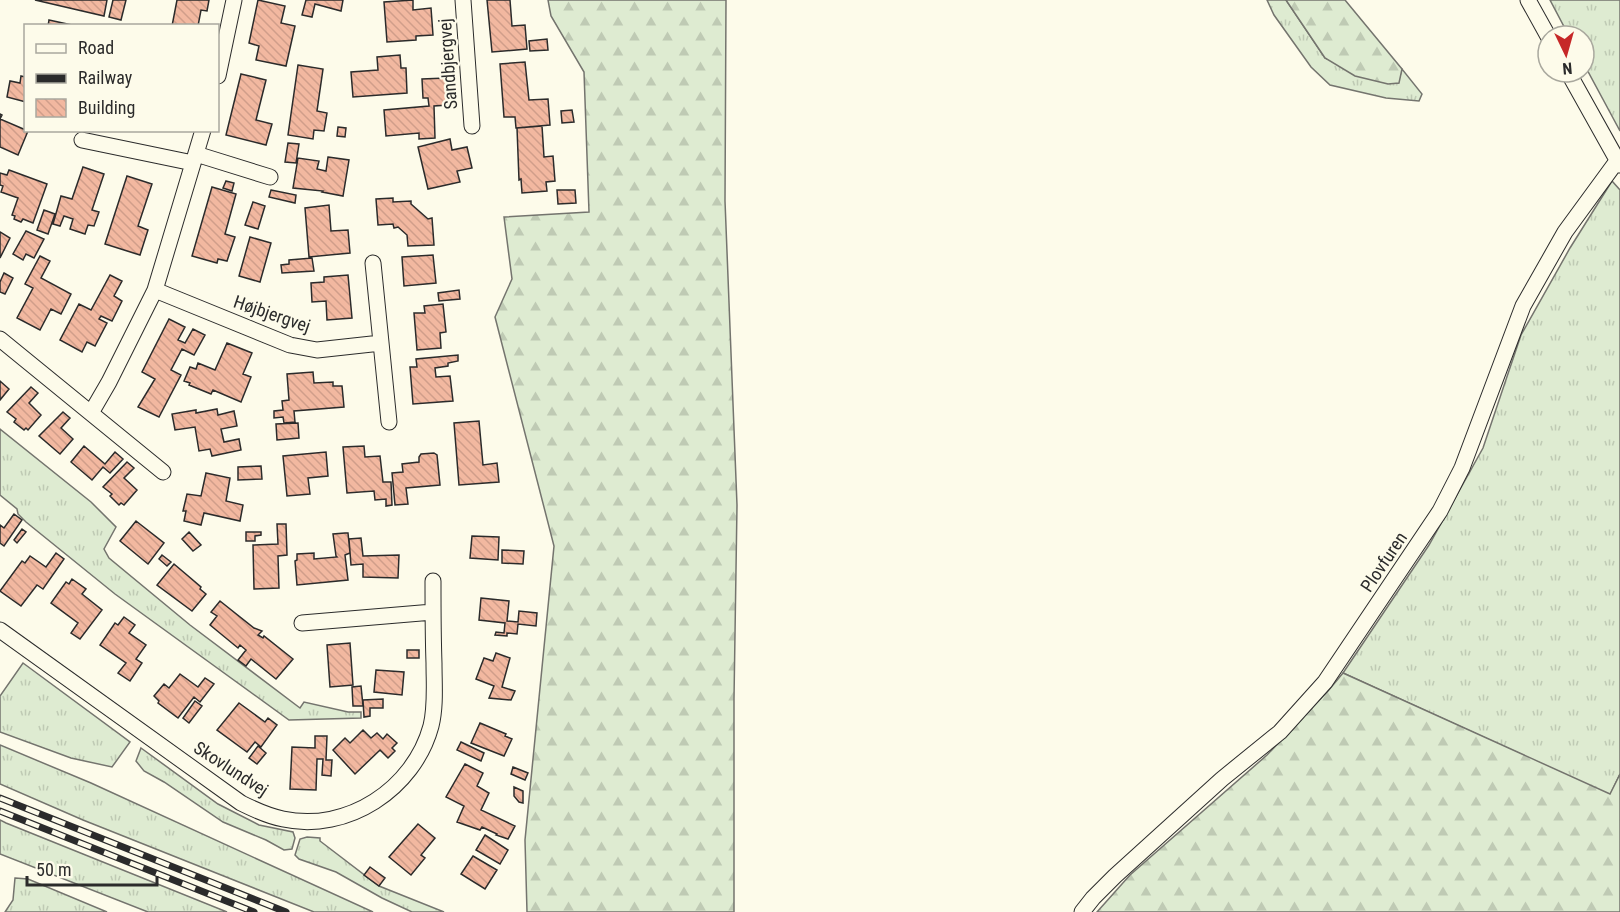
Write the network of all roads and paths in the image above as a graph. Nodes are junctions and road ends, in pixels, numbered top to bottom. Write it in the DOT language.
graph roads {
  1 [pos="234,0"];
  2 [pos="463,0"];
  3 [pos="1528,0"];
  4 [pos="1541,24"];
  5 [pos="219,71"];
  6 [pos="1575,84"];
  7 [pos="472,126"];
  8 [pos="202,132"];
  9 [pos="82,140"];
  10 [pos="194,159"];
  11 [pos="1618,163"];
  12 [pos="270,177"];
  13 [pos="373,263"];
  14 [pos="154,290"];
  15 [pos="0,339"];
  16 [pos="381,343"];
  17 [pos="91,413"];
  18 [pos="388,422"];
  19 [pos="162,472"];
  20 [pos="433,581"];
  21 [pos="433,612"];
  22 [pos="302,623"];
  23 [pos="0,630"];
  24 [pos="1082,912"];
  1 -- 5 [label="street"];
  2 -- 7 [label="street, Sandbjergvej"];
  3 -- 4 [label="street"];
  6 -- 11 [label="street"];
  8 -- 10 [label="street"];
  9 -- 10 [label="street"];
  10 -- 12 [label="street"];
  10 -- 14 [label="street"];
  11 -- 24 [label="street, Plovfuren"];
  13 -- 16 [label="street"];
  14 -- 16 [label="street, Højbjergvej"];
  14 -- 17 [label="street"];
  15 -- 17 [label="street"];
  16 -- 18 [label="street"];
  17 -- 19 [label="street"];
  20 -- 21 [label="street, Skovlundvej"];
  21 -- 22 [label="street"];
  21 -- 23 [label="street, Skovlundvej"];
}
